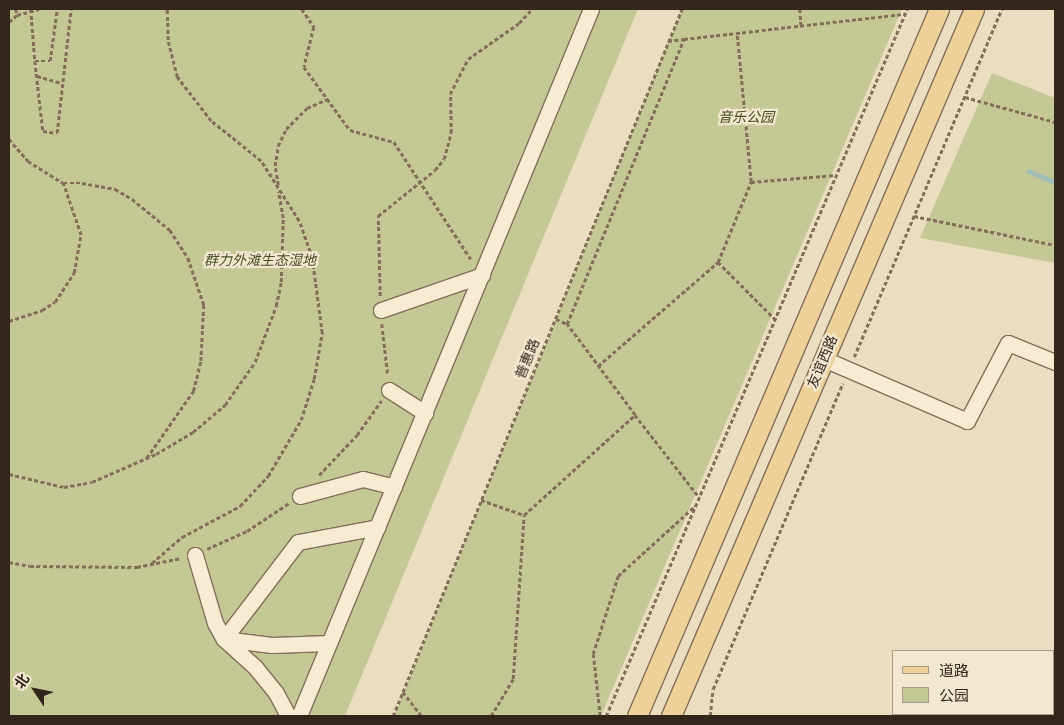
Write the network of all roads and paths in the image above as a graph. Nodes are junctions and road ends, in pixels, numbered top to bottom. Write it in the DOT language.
graph roads {
  1 [pos="16,9"];
  2 [pos="39,9"];
  3 [pos="57,9"];
  4 [pos="71,9"];
  5 [pos="167,9"];
  6 [pos="302,9"];
  7 [pos="532,9"];
  8 [pos="591,9"];
  9 [pos="682,9"];
  10 [pos="800,9"];
  11 [pos="907,9"];
  12 [pos="939,9"];
  13 [pos="974,9"];
  14 [pos="1002,9"];
  15 [pos="31,10"];
  16 [pos="904,14"];
  17 [pos="17,15"];
  18 [pos="9,22"];
  19 [pos="801,26"];
  20 [pos="737,33"];
  21 [pos="684,39"];
  22 [pos="668,41"];
  23 [pos="34,61"];
  24 [pos="37,76"];
  25 [pos="61,83"];
  26 [pos="965,97"];
  27 [pos="328,99"];
  28 [pos="1055,122"];
  29 [pos="9,139"];
  30 [pos="836,174"];
  31 [pos="422,181"];
  32 [pos="751,182"];
  33 [pos="63,183"];
  34 [pos="278,188"];
  35 [pos="914,216"];
  36 [pos="1055,245"];
  37 [pos="718,262"];
  38 [pos="482,275"];
  39 [pos="381,310"];
  40 [pos="556,319"];
  41 [pos="775,319"];
  42 [pos="9,321"];
  43 [pos="567,324"];
  44 [pos="824,360"];
  45 [pos="1055,362"];
  46 [pos="598,366"];
  47 [pos="849,370"];
  48 [pos="389,390"];
  49 [pos="424,413"];
  50 [pos="634,415"];
  51 [pos="147,459"];
  52 [pos="9,474"];
  53 [pos="394,487"];
  54 [pos="300,496"];
  55 [pos="699,497"];
  56 [pos="482,500"];
  57 [pos="696,504"];
  58 [pos="524,515"];
  59 [pos="378,527"];
  60 [pos="195,555"];
  61 [pos="9,562"];
  62 [pos="151,564"];
  63 [pos="224,640"];
  64 [pos="329,643"];
  65 [pos="403,692"];
  66 [pos="288,716"];
  67 [pos="299,716"];
  68 [pos="393,716"];
  69 [pos="422,716"];
  70 [pos="491,716"];
  71 [pos="600,716"];
  72 [pos="606,716"];
  73 [pos="637,716"];
  74 [pos="671,716"];
  75 [pos="710,716"];
  1 -- 17 [label="path"];
  2 -- 15 [label="path"];
  3 -- 23 [label="path"];
  4 -- 25 [label="path"];
  5 -- 34 [label="path"];
  6 -- 27 [label="path"];
  7 -- 31 [label="path"];
  8 -- 38 [label="street"];
  9 -- 22 [label="path, 普惠路"];
  10 -- 19 [label="path"];
  11 -- 16 [label="path"];
  12 -- 73 [label="main road"];
  13 -- 44 [label="main road, 友谊西路"];
  14 -- 26 [label="path"];
  15 -- 17 [label="path"];
  15 -- 23 [label="path"];
  16 -- 19 [label="path"];
  16 -- 30 [label="path"];
  17 -- 18 [label="path"];
  19 -- 20 [label="path"];
  20 -- 21 [label="path"];
  20 -- 32 [label="path"];
  21 -- 22 [label="path"];
  21 -- 43 [label="path"];
  22 -- 40 [label="path, 普惠路"];
  23 -- 24 [label="path"];
  24 -- 25 [label="path"];
  24 -- 25 [label="path"];
  26 -- 28 [label="path"];
  26 -- 35 [label="path"];
  27 -- 31 [label="path"];
  27 -- 34 [label="path"];
  29 -- 33 [label="path"];
  30 -- 32 [label="path"];
  30 -- 41 [label="path"];
  31 -- 38 [label="path"];
  31 -- 39 [label="path"];
  32 -- 37 [label="path"];
  33 -- 42 [label="path"];
  33 -- 51 [label="path"];
  34 -- 51 [label="path"];
  34 -- 62 [label="path"];
  35 -- 36 [label="path"];
  35 -- 47 [label="path"];
  37 -- 41 [label="path"];
  37 -- 46 [label="path"];
  38 -- 39 [label="street"];
  38 -- 49 [label="street"];
  39 -- 48 [label="path"];
  40 -- 43 [label="path"];
  40 -- 56 [label="path, 普惠路"];
  41 -- 55 [label="path"];
  43 -- 46 [label="path"];
  44 -- 47 [label="street"];
  44 -- 74 [label="main road, 友谊西路"];
  45 -- 47 [label="street"];
  46 -- 50 [label="path"];
  47 -- 75 [label="path"];
  48 -- 49 [label="street"];
  48 -- 54 [label="path"];
  49 -- 53 [label="street"];
  50 -- 55 [label="path"];
  50 -- 58 [label="path"];
  51 -- 52 [label="path"];
  53 -- 54 [label="street"];
  53 -- 59 [label="street"];
  54 -- 60 [label="path"];
  55 -- 57 [label="path"];
  56 -- 58 [label="path"];
  56 -- 65 [label="path, 普惠路"];
  57 -- 71 [label="path"];
  57 -- 72 [label="path"];
  58 -- 70 [label="path"];
  59 -- 63 [label="street"];
  59 -- 64 [label="street"];
  60 -- 62 [label="path"];
  60 -- 63 [label="street"];
  61 -- 62 [label="path"];
  63 -- 64 [label="street"];
  63 -- 66 [label="street"];
  64 -- 67 [label="street"];
  65 -- 68 [label="path, 普惠路"];
  65 -- 69 [label="path"];
}
